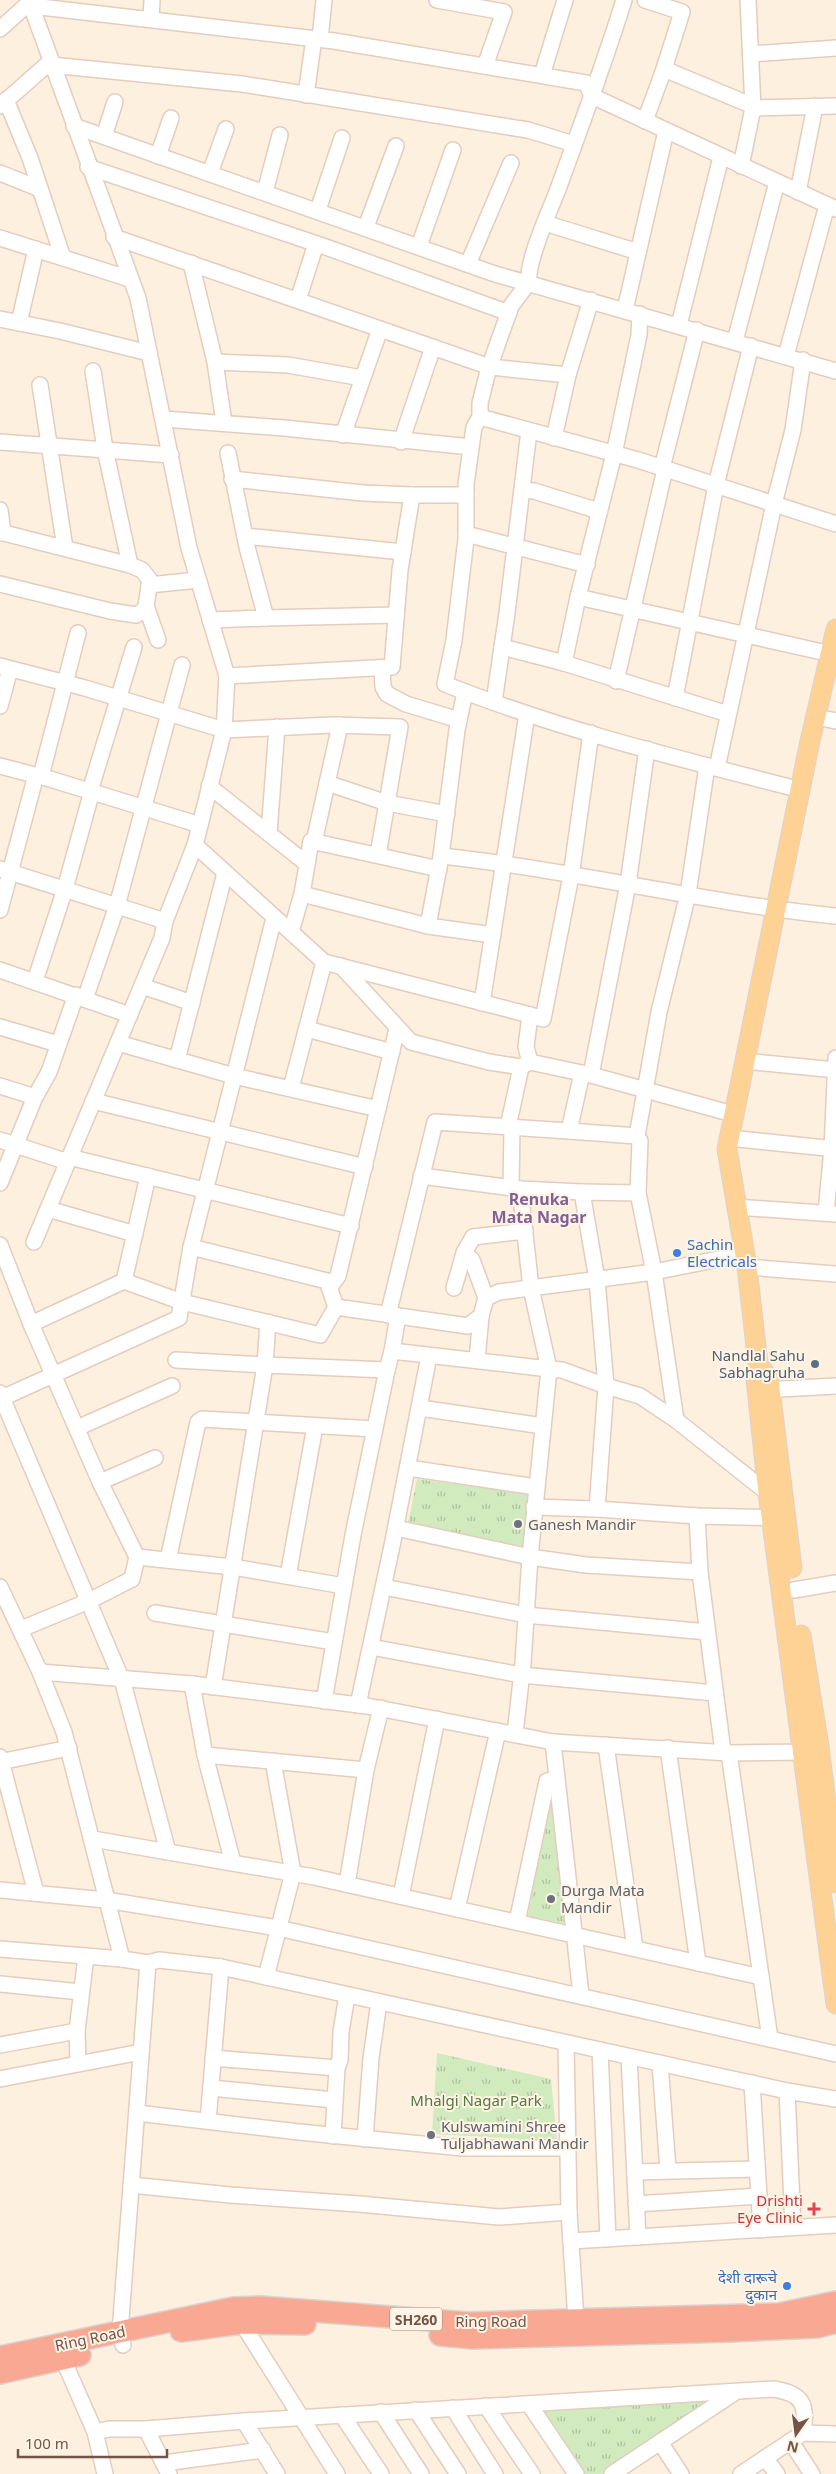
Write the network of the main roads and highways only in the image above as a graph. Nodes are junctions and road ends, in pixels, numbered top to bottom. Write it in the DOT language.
graph roads {
  1 [pos="836,629"];
  2 [pos="832,664"];
  3 [pos="764,1390"];
  4 [pos="780,1518"];
  5 [pos="812,1752"];
  6 [pos="823,1792"];
  7 [pos="836,1883"];
  8 [pos="836,2004"];
  9 [pos="836,2302"];
  10 [pos="237,2316"];
  11 [pos="836,2322"];
  12 [pos="121,2338"];
  13 [pos="0,2357"];
  14 [pos="0,2373"];
  1 -- 2 [label="main road"];
  2 -- 3 [label="main road"];
  3 -- 4 [label="main road"];
  3 -- 4 [label="main road"];
  4 -- 5 [label="main road"];
  4 -- 5 [label="main road"];
  5 -- 6 [label="main road"];
  6 -- 7 [label="main road"];
  6 -- 8 [label="main road"];
  9 -- 10 [label="highway, Ring Road / SH260"];
  10 -- 11 [label="highway, Ring Road / SH260"];
  10 -- 12 [label="highway, Ring Road / SH260"];
  12 -- 13 [label="highway, Ring Road / SH260"];
  12 -- 14 [label="highway, Ring Road / SH260"];
}
